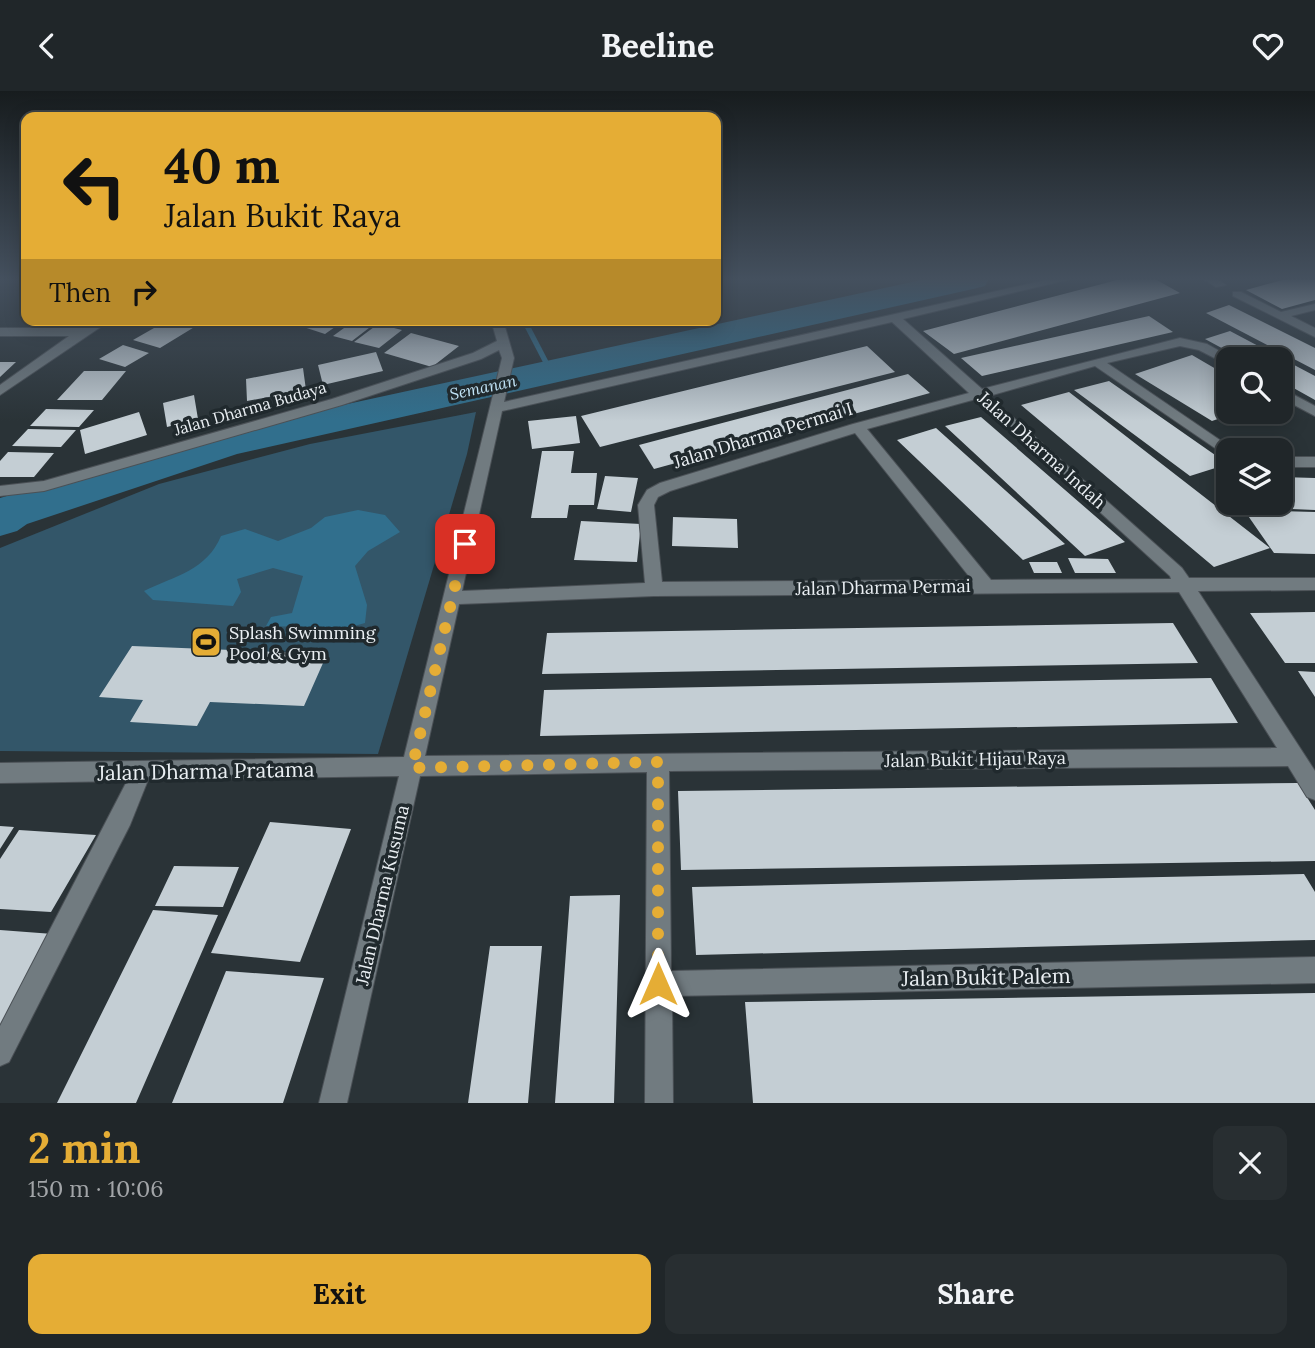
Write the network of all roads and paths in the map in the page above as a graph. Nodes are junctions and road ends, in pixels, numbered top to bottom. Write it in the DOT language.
graph roads {
  1 [pos="93,326"];
  2 [pos="499,326"];
  3 [pos="857,326"];
  4 [pos="904,326"];
  5 [pos="0,332"];
  6 [pos="82,332"];
  7 [pos="505,342"];
  8 [pos="1216,354"];
  9 [pos="1097,362"];
  10 [pos="0,391"];
  11 [pos="981,394"];
  12 [pos="1293,399"];
  13 [pos="498,405"];
  14 [pos="1315,412"];
  15 [pos="858,428"];
  16 [pos="1216,444"];
  17 [pos="1293,462"];
  18 [pos="1315,463"];
  19 [pos="0,491"];
  20 [pos="1315,584"];
  21 [pos="986,586"];
  22 [pos="1185,586"];
  23 [pos="654,589"];
  24 [pos="452,598"];
  25 [pos="1293,757"];
  26 [pos="658,762"];
  27 [pos="412,768"];
  28 [pos="141,772"];
  29 [pos="0,773"];
  30 [pos="1315,790"];
  31 [pos="1315,970"];
  32 [pos="658,984"];
  33 [pos="0,1053"];
  34 [pos="333,1103"];
  35 [pos="659,1103"];
  1 -- 6 [label="street"];
  2 -- 7 [label="street, Jalan Dharma Kusuma"];
  3 -- 13 [label="street"];
  4 -- 11 [label="street, Jalan Dharma Indah"];
  5 -- 6 [label="street"];
  6 -- 10 [label="street"];
  7 -- 13 [label="street, Jalan Dharma Kusuma"];
  7 -- 19 [label="street, Jalan Dharma Budaya"];
  8 -- 9 [label="street, Jalan Dharma Permai I"];
  9 -- 11 [label="street, Jalan Dharma Permai I"];
  9 -- 16 [label="street"];
  11 -- 15 [label="street, Jalan Dharma Permai I"];
  11 -- 22 [label="street, Jalan Dharma Indah"];
  12 -- 14 [label="street"];
  13 -- 24 [label="street, Jalan Dharma Kusuma"];
  15 -- 21 [label="street"];
  15 -- 23 [label="street, Jalan Dharma Permai I"];
  17 -- 18 [label="street"];
  20 -- 22 [label="street, Jalan Dharma Permai"];
  21 -- 22 [label="street, Jalan Dharma Permai"];
  21 -- 23 [label="street, Jalan Dharma Permai"];
  22 -- 25 [label="street"];
  23 -- 24 [label="street, Jalan Dharma Permai"];
  24 -- 27 [label="street, Jalan Dharma Kusuma"];
  25 -- 26 [label="street, Jalan Bukit Hijau Raya"];
  25 -- 30 [label="street"];
  26 -- 27 [label="street, Jalan Bukit Hijau Raya"];
  26 -- 32 [label="street"];
  27 -- 28 [label="street, Jalan Dharma Pratama"];
  27 -- 34 [label="street, Jalan Dharma Kusuma"];
  28 -- 29 [label="street, Jalan Dharma Pratama"];
  28 -- 33 [label="street"];
  31 -- 32 [label="street, Jalan Bukit Palem"];
  32 -- 35 [label="street"];
}
